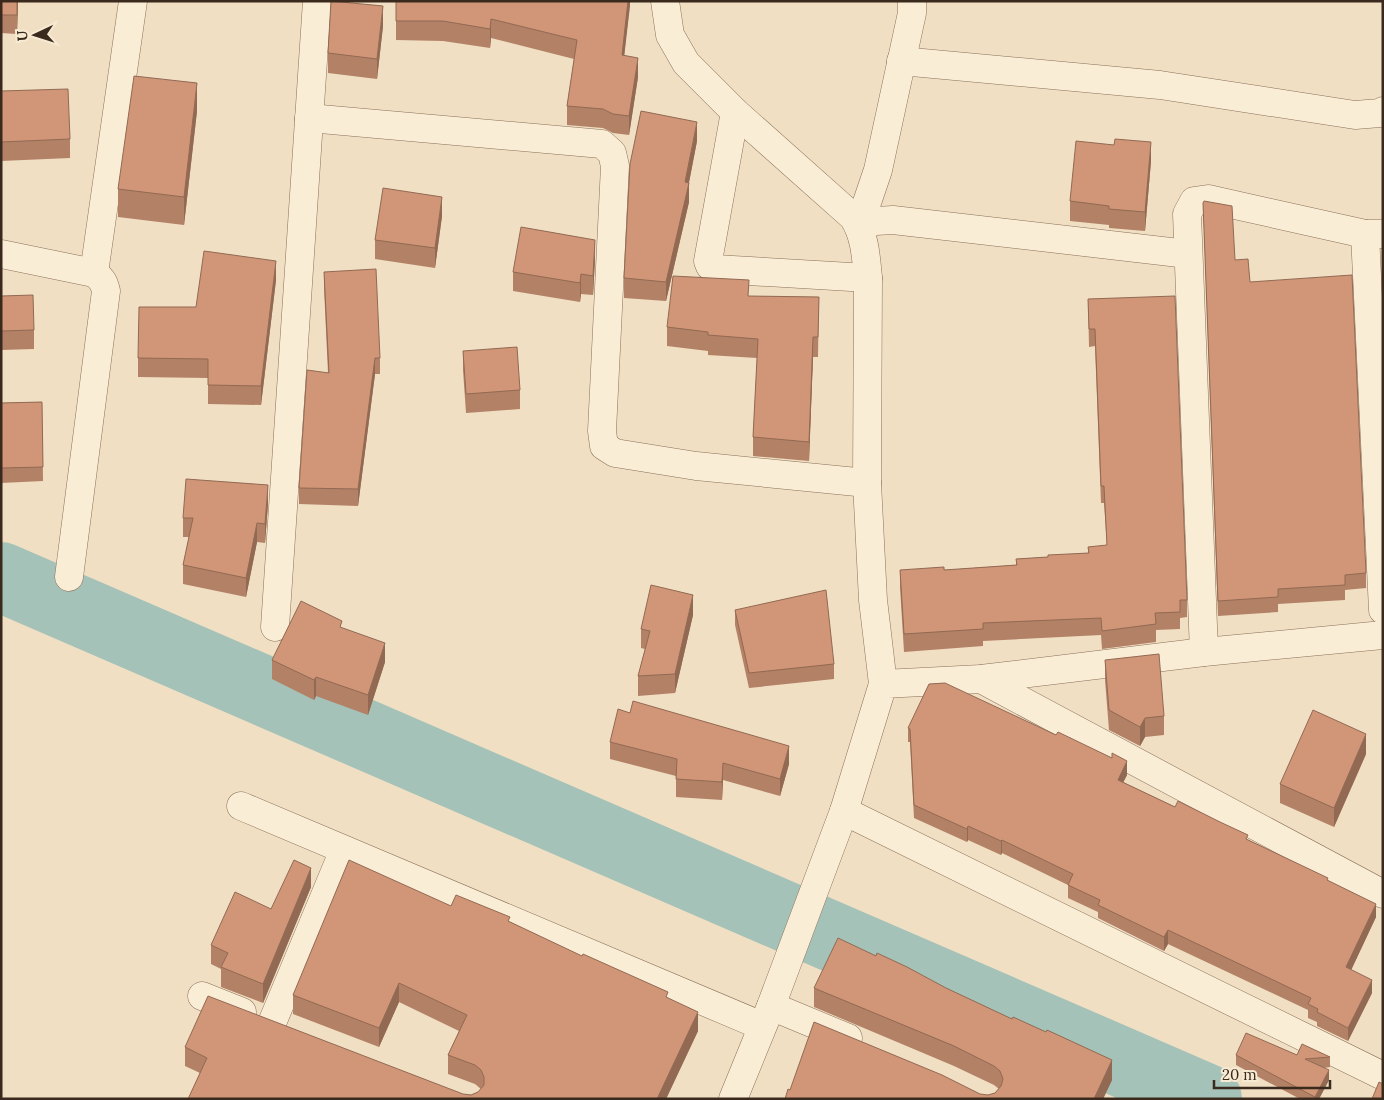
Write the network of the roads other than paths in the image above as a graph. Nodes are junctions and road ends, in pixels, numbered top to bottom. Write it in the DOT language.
graph roads {
  1 [pos="133,1"];
  2 [pos="317,1"];
  3 [pos="665,1"];
  4 [pos="912,1"];
  5 [pos="901,61"];
  6 [pos="1383,111"];
  7 [pos="734,112"];
  8 [pos="309,118"];
  9 [pos="859,226"];
  10 [pos="1374,234"];
  11 [pos="1,254"];
  12 [pos="1188,254"];
  13 [pos="94,273"];
  14 [pos="868,278"];
  15 [pos="867,483"];
  16 [pos="70,577"];
  17 [pos="1383,610"];
  18 [pos="275,627"];
  19 [pos="1383,635"];
  20 [pos="1204,652"];
  21 [pos="981,679"];
  22 [pos="883,684"];
  23 [pos="241,806"];
  24 [pos="844,811"];
  25 [pos="344,850"];
  26 [pos="1383,894"];
  27 [pos="202,996"];
  28 [pos="766,1016"];
  29 [pos="272,1023"];
  30 [pos="298,1033"];
  31 [pos="868,1047"];
  32 [pos="1383,1076"];
  33 [pos="733,1099"];
  1 -- 13 [label="street"];
  2 -- 8 [label="street"];
  3 -- 7 [label="street"];
  4 -- 5 [label="street"];
  5 -- 6 [label="street"];
  5 -- 9 [label="street"];
  7 -- 9 [label="street"];
  7 -- 14 [label="street"];
  8 -- 15 [label="street"];
  8 -- 18 [label="street"];
  9 -- 12 [label="street"];
  9 -- 14 [label="street"];
  10 -- 12 [label="street"];
  10 -- 17 [label="street"];
  11 -- 13 [label="street"];
  12 -- 20 [label="street"];
  13 -- 16 [label="street"];
  14 -- 15 [label="street"];
  15 -- 22 [label="street"];
  19 -- 20 [label="street"];
  20 -- 21 [label="street"];
  21 -- 22 [label="street"];
  21 -- 26 [label="street"];
  22 -- 24 [label="street"];
  23 -- 25 [label="street"];
  24 -- 28 [label="street"];
  24 -- 32 [label="street"];
  25 -- 28 [label="street"];
  25 -- 29 [label="street"];
  27 -- 29 [label="street"];
  28 -- 31 [label="street"];
  28 -- 33 [label="street"];
  29 -- 30 [label="street"];
}
